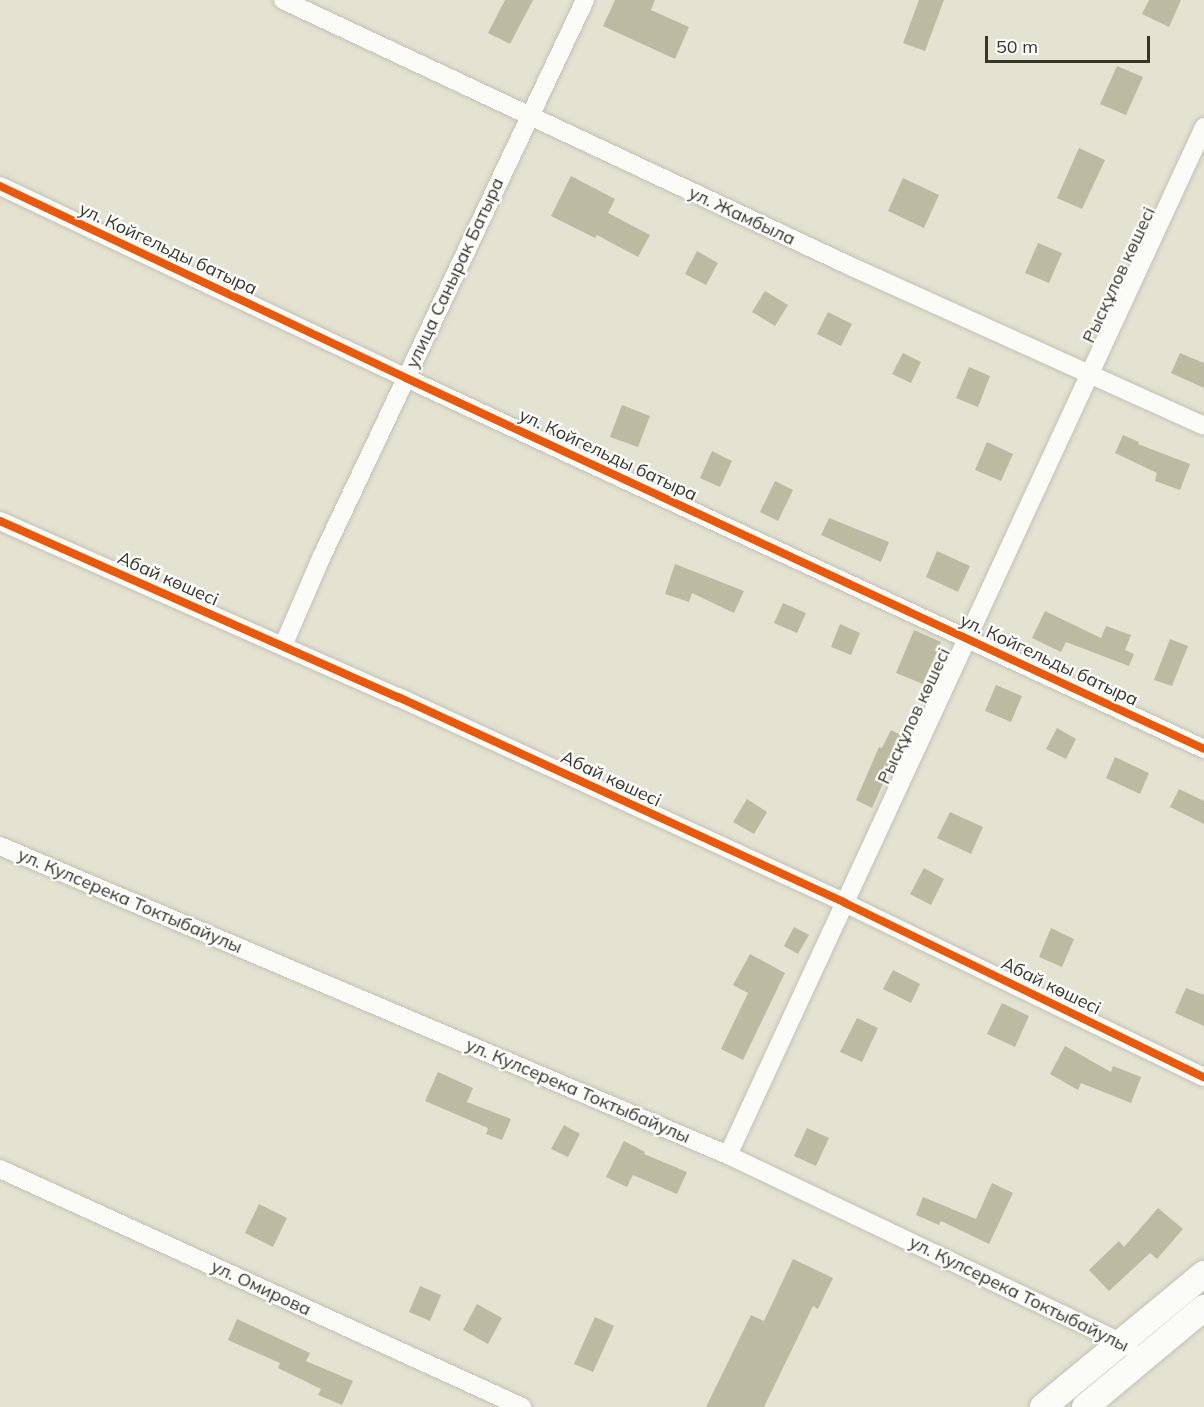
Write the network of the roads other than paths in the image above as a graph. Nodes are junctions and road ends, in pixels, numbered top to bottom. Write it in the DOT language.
graph roads {
  1 [pos="283,0"];
  2 [pos="585,0"];
  3 [pos="529,116"];
  4 [pos="1204,127"];
  5 [pos="0,186"];
  6 [pos="1089,375"];
  7 [pos="406,378"];
  8 [pos="1204,426"];
  9 [pos="0,521"];
  10 [pos="967,638"];
  11 [pos="284,646"];
  12 [pos="1204,749"];
  13 [pos="0,846"];
  14 [pos="845,903"];
  15 [pos="1204,1077"];
  16 [pos="728,1155"];
  17 [pos="0,1169"];
  18 [pos="1204,1274"];
  19 [pos="1204,1308"];
  20 [pos="1121,1342"];
  21 [pos="1147,1355"];
  22 [pos="522,1407"];
  23 [pos="1043,1407"];
  24 [pos="1085,1407"];
  1 -- 3 [label="street, ул. Жамбыла"];
  2 -- 3 [label="street, улица Санырак Батыра"];
  3 -- 6 [label="street, ул. Жамбыла"];
  3 -- 7 [label="street, улица Санырак Батыра"];
  4 -- 6 [label="street, Рысқұлов көшесі"];
  5 -- 7 [label="street, ул. Койгельды батыра"];
  6 -- 8 [label="street, ул. Жамбыла"];
  6 -- 10 [label="street, Рысқұлов көшесі"];
  7 -- 10 [label="street, ул. Койгельды батыра"];
  7 -- 11 [label="street, улица Санырак Батыра"];
  9 -- 11 [label="street, Абай көшесі"];
  10 -- 12 [label="street, ул. Койгельды батыра"];
  10 -- 14 [label="street, Рысқұлов көшесі"];
  11 -- 14 [label="street, Абай көшесі"];
  13 -- 16 [label="street, ул. Кулсерека Токтыбайулы"];
  14 -- 15 [label="street, Абай көшесі"];
  14 -- 16 [label="street, Рысқұлов көшесі"];
  16 -- 20 [label="street, ул. Кулсерека Токтыбайулы"];
  17 -- 22 [label="street, ул. Омирова"];
  18 -- 20 [label="street"];
  19 -- 21 [label="street"];
  20 -- 21 [label="street, ул. Кулсерека Токтыбайулы"];
  20 -- 23 [label="street"];
  21 -- 24 [label="street"];
}
